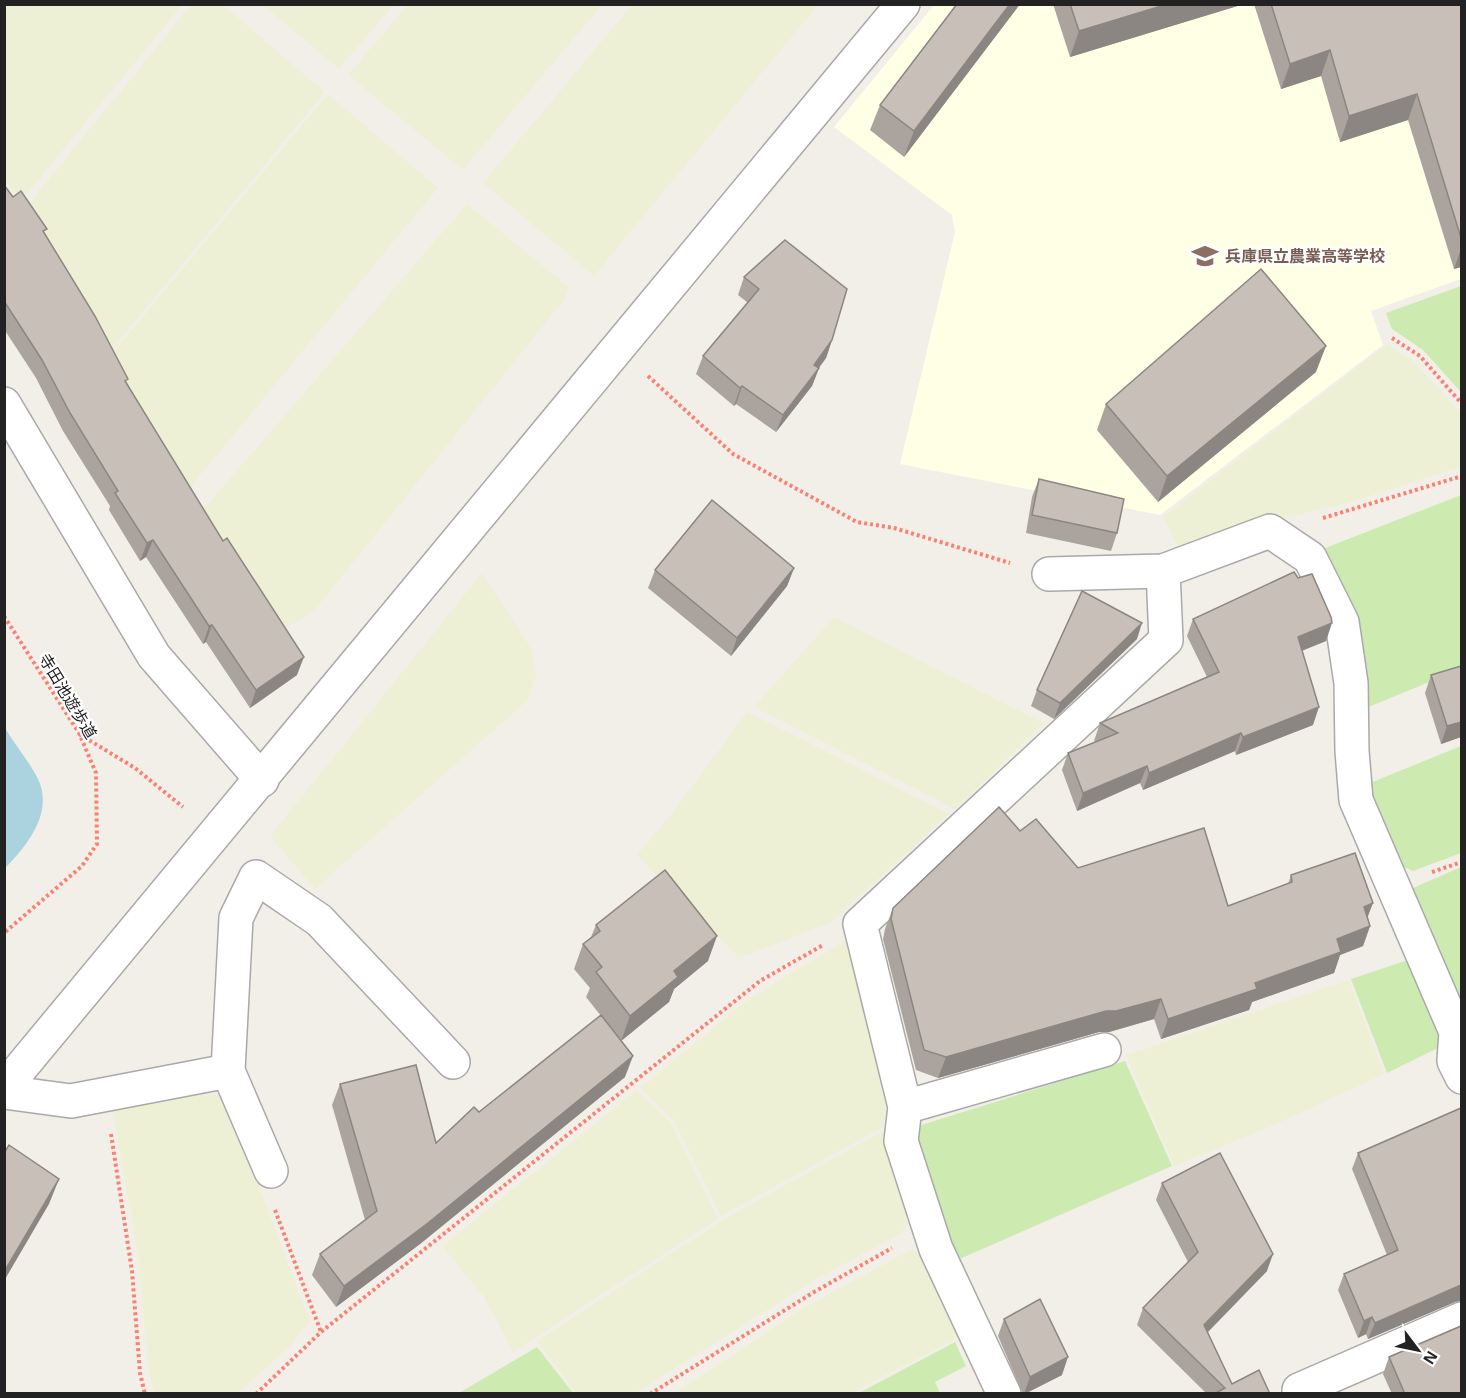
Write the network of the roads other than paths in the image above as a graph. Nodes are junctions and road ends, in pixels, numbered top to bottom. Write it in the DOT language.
graph roads {
  1 [pos="903,4"];
  2 [pos="4,404"];
  3 [pos="1163,571"];
  4 [pos="1049,574"];
  5 [pos="262,780"];
  6 [pos="1104,1050"];
  7 [pos="453,1062"];
  8 [pos="228,1071"];
  9 [pos="1461,1077"];
  10 [pos="4,1090"];
  11 [pos="905,1107"];
  12 [pos="271,1171"];
  13 [pos="1461,1318"];
  14 [pos="1004,1394"];
  15 [pos="1300,1394"];
  1 -- 5 [label="street"];
  2 -- 5 [label="street"];
  3 -- 4 [label="street"];
  3 -- 9 [label="street"];
  3 -- 11 [label="street"];
  5 -- 10 [label="street"];
  6 -- 11 [label="street"];
  7 -- 8 [label="street"];
  8 -- 10 [label="street"];
  8 -- 12 [label="street"];
  11 -- 14 [label="street"];
  13 -- 15 [label="street"];
}
